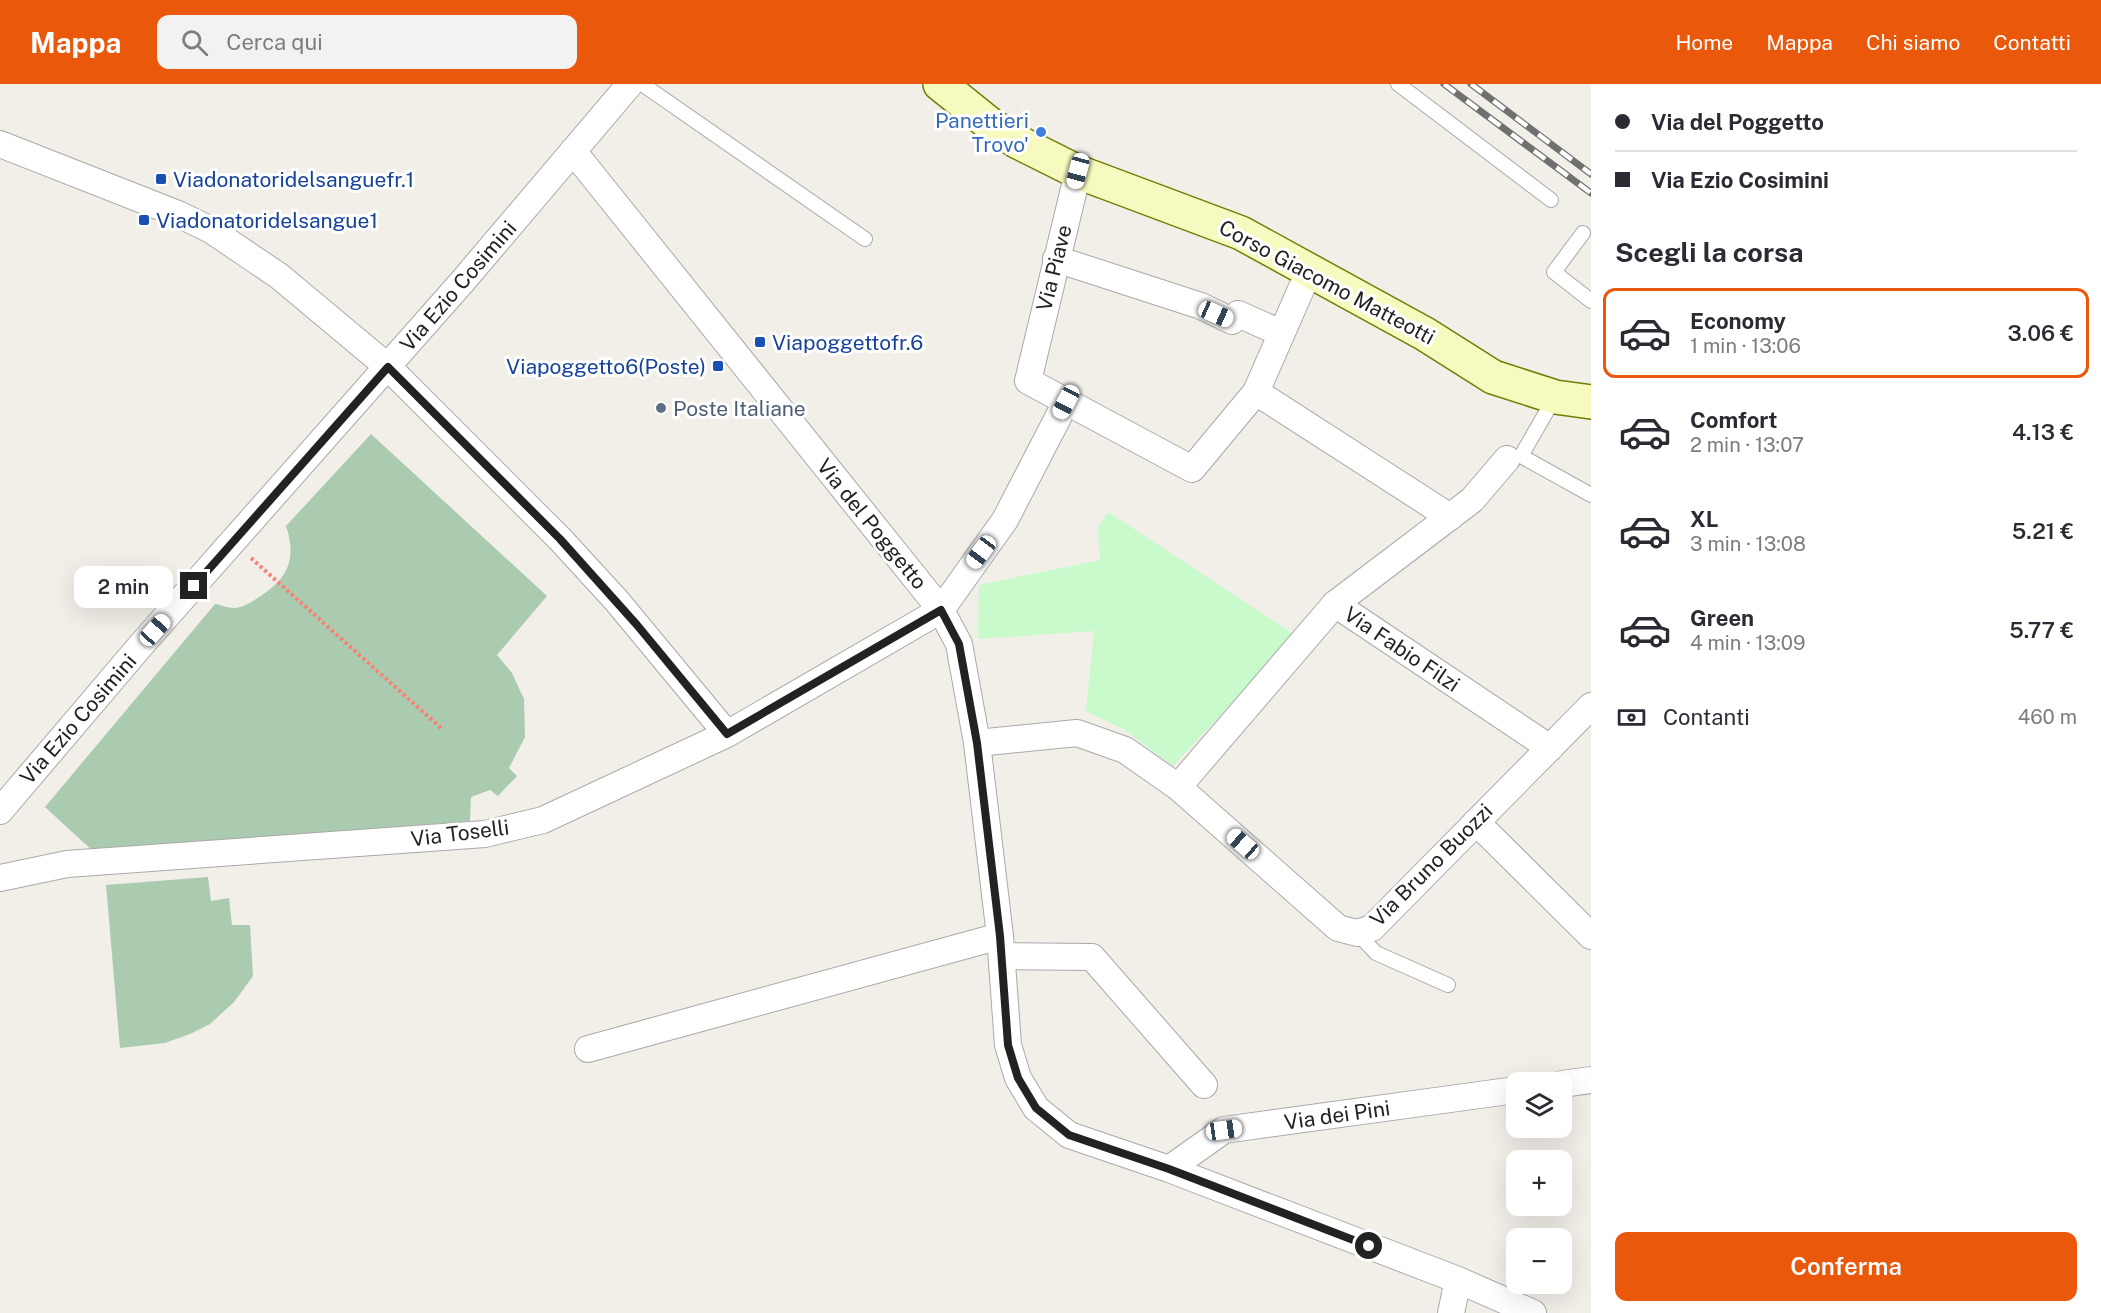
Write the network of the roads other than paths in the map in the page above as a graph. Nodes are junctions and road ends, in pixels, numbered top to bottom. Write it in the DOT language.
graph roads {
  1 [pos="630,84"];
  2 [pos="642,84"];
  3 [pos="940,84"];
  4 [pos="1398,84"];
  5 [pos="0,144"];
  6 [pos="573,151"];
  7 [pos="1078,171"];
  8 [pos="1551,200"];
  9 [pos="1583,233"];
  10 [pos="865,239"];
  11 [pos="1056,259"];
  12 [pos="1302,287"];
  13 [pos="1591,301"];
  14 [pos="1281,333"];
  15 [pos="388,367"];
  16 [pos="1256,392"];
  17 [pos="1555,397"];
  18 [pos="1066,402"];
  19 [pos="1591,402"];
  20 [pos="1507,459"];
  21 [pos="1591,495"];
  22 [pos="1450,517"];
  23 [pos="1335,604"];
  24 [pos="941,610"];
  25 [pos="1591,706"];
  26 [pos="727,734"];
  27 [pos="977,743"];
  28 [pos="1550,748"];
  29 [pos="1178,788"];
  30 [pos="0,811"];
  31 [pos="1476,822"];
  32 [pos="0,878"];
  33 [pos="1357,933"];
  34 [pos="1591,936"];
  35 [pos="1001,946"];
  36 [pos="1448,985"];
  37 [pos="588,1049"];
  38 [pos="1591,1080"];
  39 [pos="1572,1083"];
  40 [pos="1204,1085"];
  41 [pos="1506,1091"];
  42 [pos="1169,1169"];
  43 [pos="1458,1280"];
  44 [pos="1450,1313"];
  45 [pos="1533,1313"];
  1 -- 6 [label="street, Via Ezio Cosimini"];
  2 -- 10 [label="lane"];
  3 -- 7 [label="main road, Corso Giacomo Matteotti"];
  4 -- 8 [label="lane"];
  5 -- 15 [label="street"];
  6 -- 15 [label="street, Via Ezio Cosimini"];
  6 -- 24 [label="street, Via del Poggetto"];
  7 -- 11 [label="street, Via Piave"];
  7 -- 17 [label="main road, Corso Giacomo Matteotti"];
  9 -- 13 [label="lane"];
  11 -- 14 [label="street"];
  11 -- 18 [label="street, Via Piave"];
  12 -- 14 [label="street"];
  14 -- 16 [label="street"];
  15 -- 26 [label="street"];
  15 -- 30 [label="street, Via Ezio Cosimini"];
  16 -- 18 [label="street"];
  16 -- 22 [label="street"];
  17 -- 19 [label="main road, Corso Giacomo Matteotti"];
  17 -- 21 [label="lane"];
  18 -- 24 [label="street"];
  20 -- 22 [label="street"];
  22 -- 23 [label="street"];
  23 -- 28 [label="street, Via Fabio Filzi"];
  23 -- 29 [label="street, Via Fabio Filzi"];
  24 -- 26 [label="street, Via Toselli"];
  24 -- 27 [label="street, Via del Poggetto"];
  25 -- 28 [label="street, Via Bruno Buozzi"];
  26 -- 32 [label="street, Via Toselli"];
  27 -- 29 [label="street, Via Bruno Buozzi"];
  27 -- 35 [label="street, Via del Poggetto"];
  28 -- 31 [label="street, Via Bruno Buozzi"];
  29 -- 33 [label="street, Via Bruno Buozzi"];
  31 -- 33 [label="street, Via Bruno Buozzi"];
  31 -- 34 [label="street"];
  33 -- 36 [label="lane"];
  35 -- 37 [label="street"];
  35 -- 40 [label="street"];
  35 -- 42 [label="street, Via del Poggetto"];
  38 -- 39 [label="street"];
  41 -- 42 [label="street, Via dei Pini"];
  42 -- 43 [label="street, Via del Poggetto"];
  43 -- 44 [label="street"];
  43 -- 45 [label="street, Via del Poggetto"];
}
